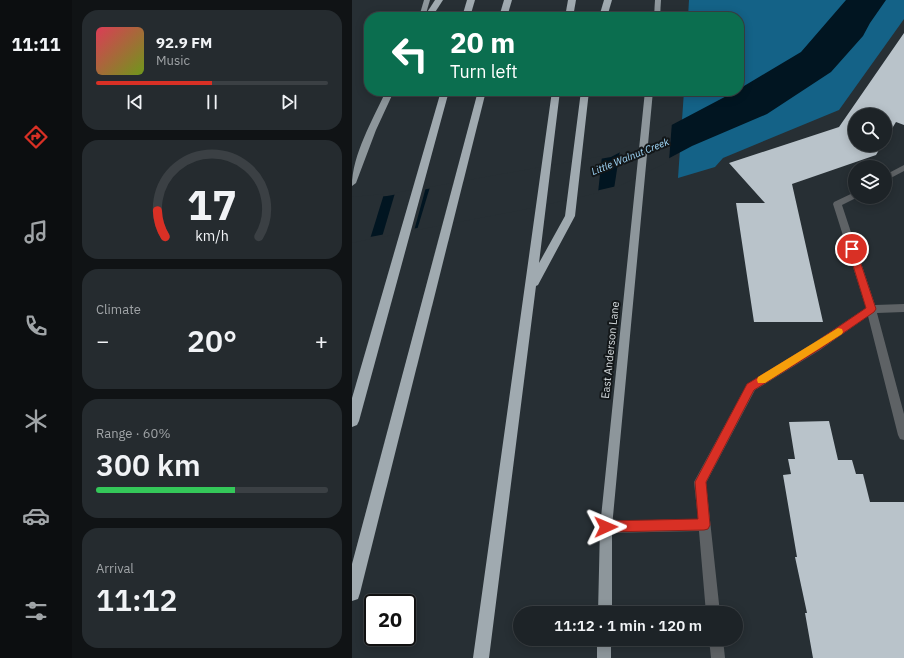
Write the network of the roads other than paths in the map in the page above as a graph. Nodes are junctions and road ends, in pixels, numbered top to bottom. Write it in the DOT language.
graph roads {
  1 [pos="427,0"];
  2 [pos="439,0"];
  3 [pos="471,0"];
  4 [pos="508,0"];
  5 [pos="572,0"];
  6 [pos="608,0"];
  7 [pos="658,0"];
  8 [pos="423,12"];
  9 [pos="431,12"];
  10 [pos="467,12"];
  11 [pos="504,12"];
  12 [pos="570,12"];
  13 [pos="604,12"];
  14 [pos="657,12"];
  15 [pos="388,96"];
  16 [pos="444,96"];
  17 [pos="481,96"];
  18 [pos="555,96"];
  19 [pos="584,96"];
  20 [pos="649,96"];
  21 [pos="904,168"];
  22 [pos="892,174"];
  23 [pos="352,183"];
  24 [pos="848,198"];
  25 [pos="531,288"];
  26 [pos="904,308"];
  27 [pos="871,309"];
  28 [pos="352,421"];
  29 [pos="904,435"];
  30 [pos="704,525"];
  31 [pos="606,527"];
  32 [pos="352,593"];
  33 [pos="605,606"];
  34 [pos="712,606"];
  35 [pos="604,646"];
  36 [pos="717,646"];
  37 [pos="481,658"];
  38 [pos="604,658"];
  39 [pos="718,658"];
  1 -- 8 [label="main road"];
  2 -- 9 [label="highway"];
  3 -- 10 [label="highway"];
  4 -- 11 [label="highway"];
  5 -- 12 [label="highway"];
  6 -- 13 [label="highway"];
  7 -- 14 [label="main road"];
  15 -- 23 [label="main road"];
  16 -- 28 [label="highway"];
  17 -- 32 [label="highway"];
  18 -- 25 [label="highway"];
  19 -- 25 [label="highway"];
  20 -- 31 [label="main road, East Anderson Lane"];
  21 -- 22 [label="lane"];
  24 -- 27 [label="lane"];
  25 -- 37 [label="highway"];
  26 -- 27 [label="lane"];
  27 -- 29 [label="lane"];
  27 -- 30 [label="lane"];
  30 -- 31 [label="lane"];
  30 -- 34 [label="lane"];
  31 -- 33 [label="main road, East Anderson Lane"];
  35 -- 38 [label="main road"];
  36 -- 39 [label="lane"];
}
